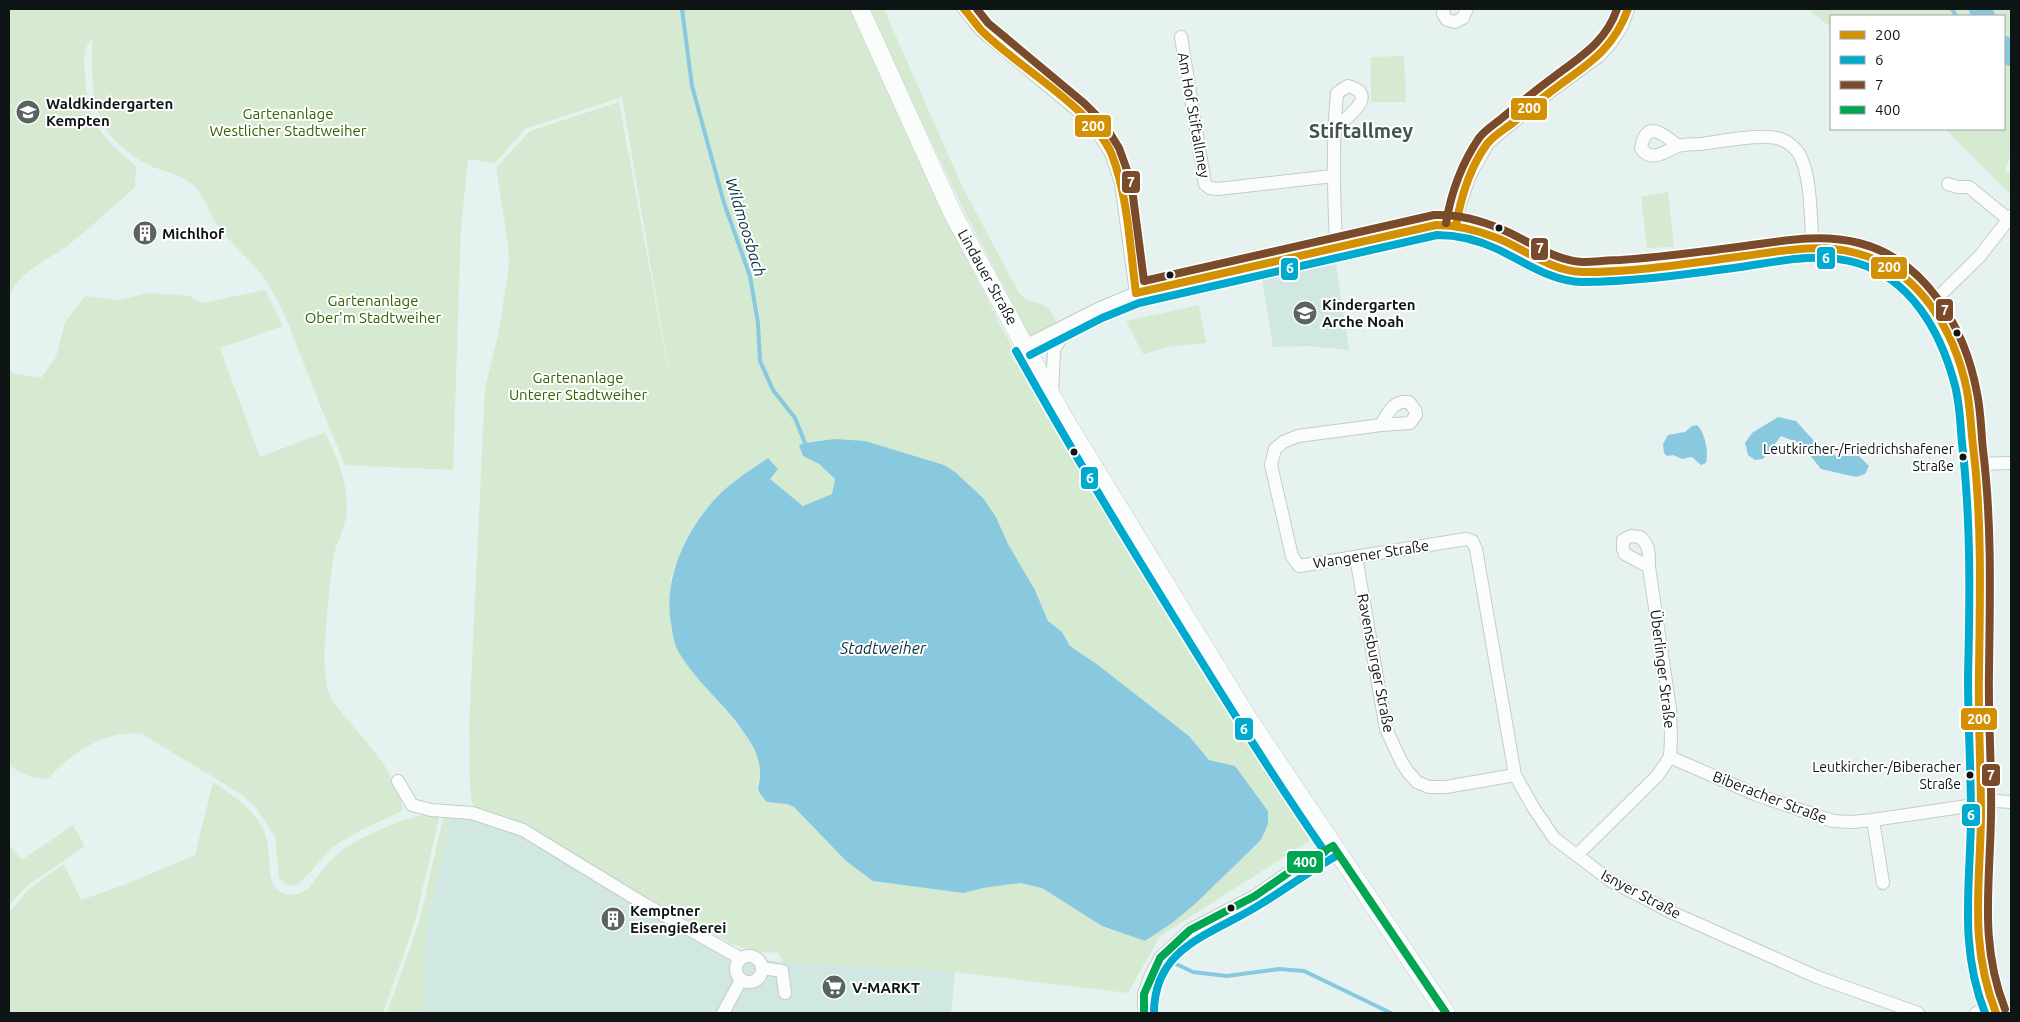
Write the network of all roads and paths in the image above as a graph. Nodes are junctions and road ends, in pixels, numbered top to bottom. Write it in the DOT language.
graph roads {
  1 [pos="860,9"];
  2 [pos="964,9"];
  3 [pos="1444,9"];
  4 [pos="1467,9"];
  5 [pos="1628,9"];
  6 [pos="1181,37"];
  7 [pos="1334,130"];
  8 [pos="1678,146"];
  9 [pos="1333,176"];
  10 [pos="1948,184"];
  11 [pos="2010,217"];
  12 [pos="1456,225"];
  13 [pos="1336,246"];
  14 [pos="1813,247"];
  15 [pos="1136,293"];
  16 [pos="1931,304"];
  17 [pos="1068,325"];
  18 [pos="1026,346"];
  19 [pos="1052,395"];
  20 [pos="1381,425"];
  21 [pos="2011,463"];
  22 [pos="1975,464"];
  23 [pos="1466,539"];
  24 [pos="1356,557"];
  25 [pos="1649,567"];
  26 [pos="1670,757"];
  27 [pos="1515,775"];
  28 [pos="398,781"];
  29 [pos="1981,802"];
  30 [pos="2011,802"];
  31 [pos="1873,820"];
  32 [pos="1332,846"];
  33 [pos="1577,854"];
  34 [pos="1882,883"];
  35 [pos="740,958"];
  36 [pos="762,968"];
  37 [pos="741,980"];
  38 [pos="785,993"];
  39 [pos="1994,1010"];
  40 [pos="723,1013"];
  41 [pos="1144,1013"];
  42 [pos="1446,1013"];
  43 [pos="1918,1013"];
  44 [pos="1976,1013"];
  1 -- 18 [label="main road, Lindauer Straße"];
  2 -- 15 [label="street"];
  3 -- 4 [label="street"];
  5 -- 12 [label="street"];
  6 -- 9 [label="street, Am Hof Stiftallmey"];
  7 -- 9 [label="street"];
  8 -- 14 [label="street"];
  9 -- 13 [label="street"];
  10 -- 11 [label="street"];
  11 -- 16 [label="street"];
  12 -- 13 [label="street"];
  12 -- 14 [label="street"];
  13 -- 15 [label="street"];
  14 -- 16 [label="street"];
  15 -- 17 [label="street"];
  16 -- 22 [label="street"];
  17 -- 18 [label="street"];
  17 -- 19 [label="street"];
  18 -- 19 [label="main road, Lindauer Straße"];
  19 -- 32 [label="main road, Lindauer Straße"];
  20 -- 24 [label="street, Wangener Straße"];
  21 -- 22 [label="street"];
  22 -- 29 [label="street"];
  23 -- 24 [label="street, Wangener Straße"];
  23 -- 27 [label="street, Isnyer Straße"];
  24 -- 27 [label="street, Ravensburger Straße"];
  25 -- 26 [label="street, Überlinger Straße"];
  26 -- 31 [label="street, Biberacher Straße"];
  26 -- 33 [label="street"];
  27 -- 33 [label="street, Isnyer Straße"];
  28 -- 35 [label="street"];
  29 -- 30 [label="street, Biberacher Straße"];
  29 -- 31 [label="street, Biberacher Straße"];
  29 -- 39 [label="street"];
  31 -- 34 [label="street"];
  32 -- 41 [label="street"];
  32 -- 42 [label="main road, Lindauer Straße"];
  33 -- 43 [label="street, Isnyer Straße"];
  35 -- 36 [label="street"];
  35 -- 37 [label="street"];
  36 -- 37 [label="street"];
  36 -- 38 [label="street"];
  37 -- 40 [label="street"];
  39 -- 44 [label="street"];
}
